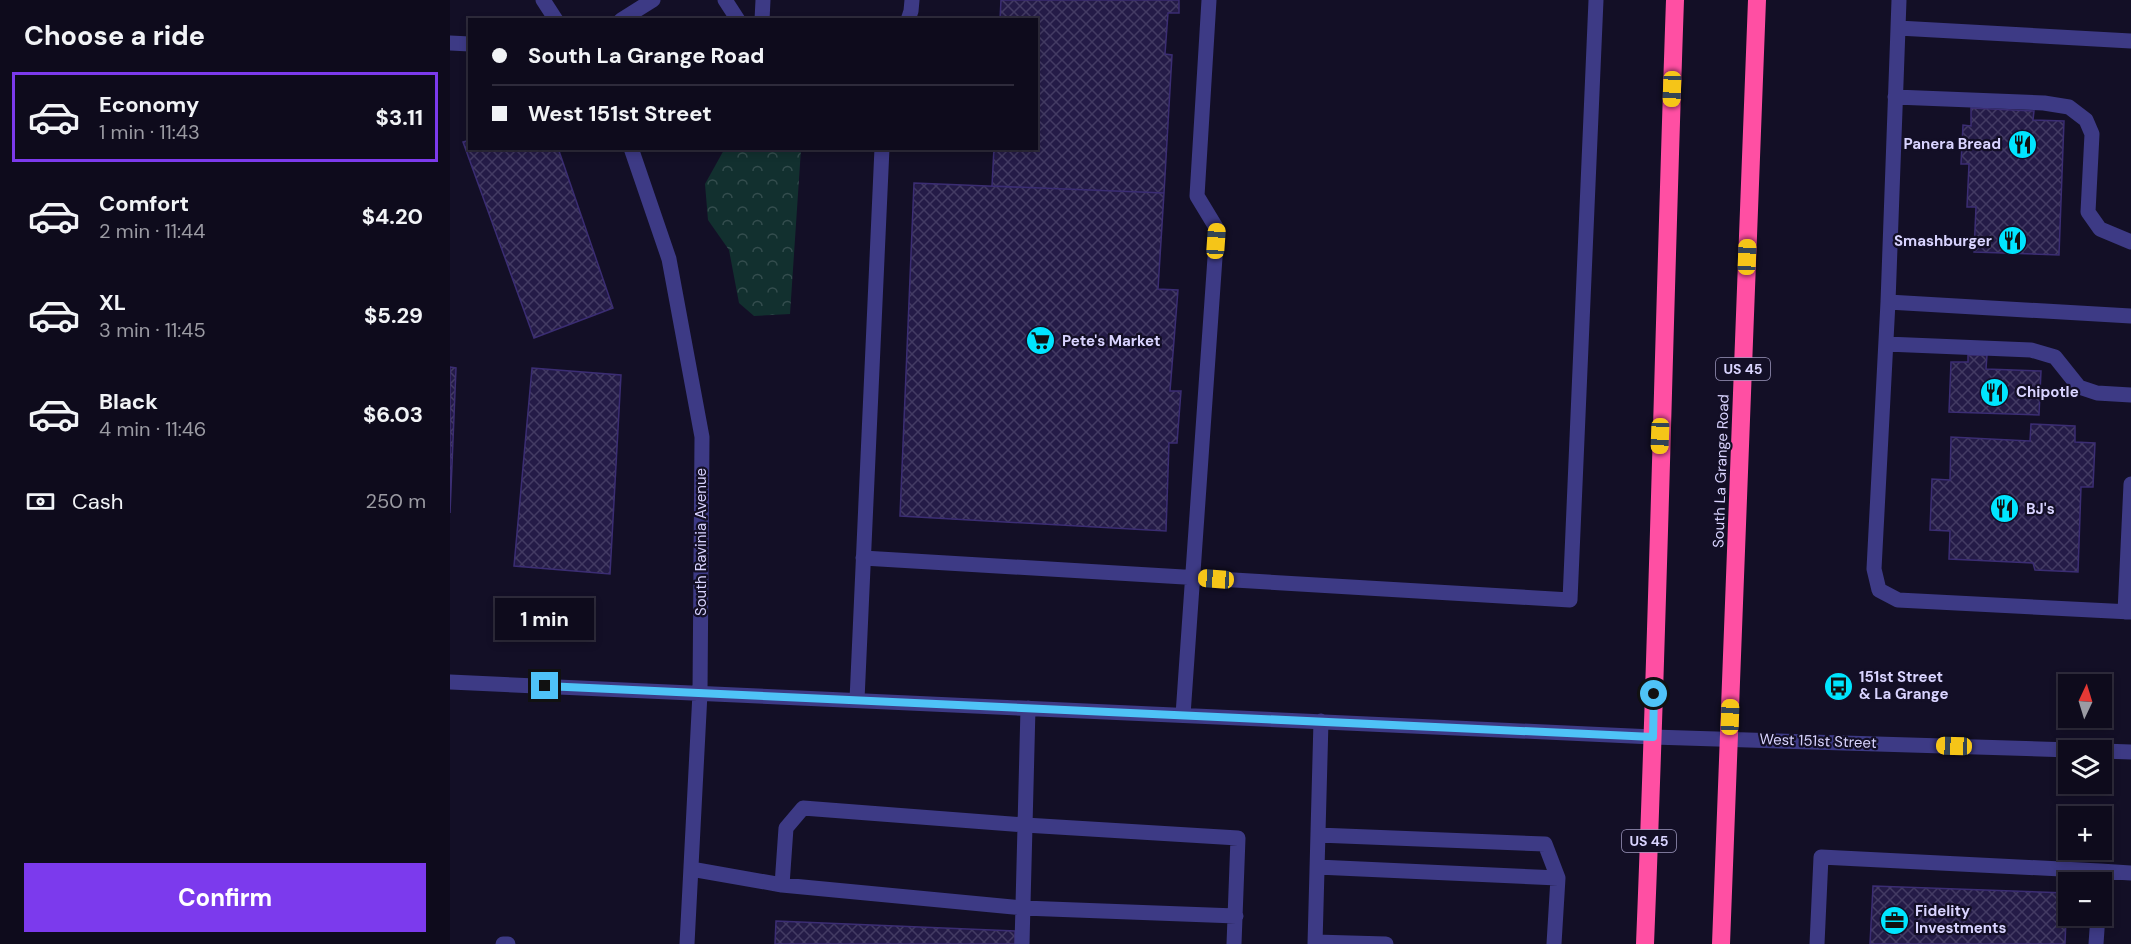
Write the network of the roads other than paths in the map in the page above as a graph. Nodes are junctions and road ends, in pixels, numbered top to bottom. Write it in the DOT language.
graph roads {
  1 [pos="543,0"];
  2 [pos="653,0"];
  3 [pos="725,0"];
  4 [pos="763,0"];
  5 [pos="912,0"];
  6 [pos="1209,0"];
  7 [pos="1596,0"];
  8 [pos="1676,0"];
  9 [pos="1757,0"];
  10 [pos="1899,0"];
  11 [pos="555,18"];
  12 [pos="624,18"];
  13 [pos="737,18"];
  14 [pos="762,18"];
  15 [pos="909,18"];
  16 [pos="1898,28"];
  17 [pos="2131,41"];
  18 [pos="450,43"];
  19 [pos="468,44"];
  20 [pos="1895,97"];
  21 [pos="632,150"];
  22 [pos="882,150"];
  23 [pos="2131,242"];
  24 [pos="1888,302"];
  25 [pos="2131,316"];
  26 [pos="1886,344"];
  27 [pos="2131,395"];
  28 [pos="2131,484"];
  29 [pos="863,558"];
  30 [pos="1193,578"];
  31 [pos="2128,612"];
  32 [pos="450,682"];
  33 [pos="700,693"];
  34 [pos="857,700"];
  35 [pos="1028,708"];
  36 [pos="1183,715"];
  37 [pos="1322,722"];
  38 [pos="1653,737"];
  39 [pos="1729,738"];
  40 [pos="2058,750"];
  41 [pos="2112,751"];
  42 [pos="2131,752"];
  43 [pos="1025,825"];
  44 [pos="1318,836"];
  45 [pos="1317,867"];
  46 [pos="691,869"];
  47 [pos="2131,873"];
  48 [pos="2058,874"];
  49 [pos="2112,875"];
  50 [pos="1558,878"];
  51 [pos="782,885"];
  52 [pos="1023,908"];
  53 [pos="1236,916"];
  54 [pos="2098,926"];
  55 [pos="1315,943"];
  56 [pos="503,944"];
  57 [pos="508,944"];
  58 [pos="687,944"];
  59 [pos="1022,944"];
  60 [pos="1234,944"];
  61 [pos="1386,944"];
  62 [pos="1554,944"];
  63 [pos="1645,944"];
  64 [pos="1720,944"];
  65 [pos="1817,944"];
  66 [pos="2097,944"];
  1 -- 11 [label="street"];
  2 -- 12 [label="street"];
  3 -- 13 [label="street"];
  4 -- 14 [label="street"];
  5 -- 15 [label="street"];
  6 -- 30 [label="street"];
  7 -- 30 [label="street"];
  8 -- 38 [label="highway, US 45"];
  9 -- 39 [label="highway, South La Grange Road / US 45"];
  10 -- 16 [label="street"];
  16 -- 17 [label="street"];
  16 -- 20 [label="street"];
  18 -- 19 [label="street"];
  20 -- 23 [label="street"];
  20 -- 24 [label="street"];
  21 -- 33 [label="street, South Ravinia Avenue"];
  22 -- 29 [label="street"];
  24 -- 25 [label="street"];
  24 -- 26 [label="street"];
  26 -- 27 [label="street"];
  26 -- 31 [label="street"];
  28 -- 31 [label="street"];
  29 -- 30 [label="street"];
  29 -- 34 [label="street"];
  30 -- 36 [label="street"];
  32 -- 33 [label="street, West 151st Street"];
  33 -- 34 [label="street, West 151st Street"];
  33 -- 46 [label="street, South Ravinia Avenue"];
  34 -- 35 [label="street, West 151st Street"];
  35 -- 36 [label="street, West 151st Street"];
  35 -- 43 [label="street"];
  36 -- 37 [label="street, West 151st Street"];
  37 -- 38 [label="street, West 151st Street"];
  37 -- 44 [label="street"];
  38 -- 39 [label="street, West 151st Street"];
  38 -- 63 [label="highway, US 45"];
  39 -- 40 [label="street, West 151st Street"];
  39 -- 64 [label="highway, South La Grange Road / US 45"];
  41 -- 42 [label="street"];
  43 -- 51 [label="street"];
  43 -- 52 [label="street"];
  43 -- 53 [label="street"];
  44 -- 45 [label="street"];
  44 -- 50 [label="street"];
  45 -- 50 [label="street"];
  45 -- 55 [label="street"];
  46 -- 51 [label="street"];
  46 -- 58 [label="street, South Ravinia Avenue"];
  47 -- 49 [label="street"];
  48 -- 65 [label="street"];
  50 -- 62 [label="street"];
  51 -- 52 [label="street"];
  52 -- 53 [label="street"];
  52 -- 59 [label="street"];
  53 -- 60 [label="street"];
  54 -- 66 [label="street"];
  55 -- 61 [label="street"];
  56 -- 57 [label="street"];
}
